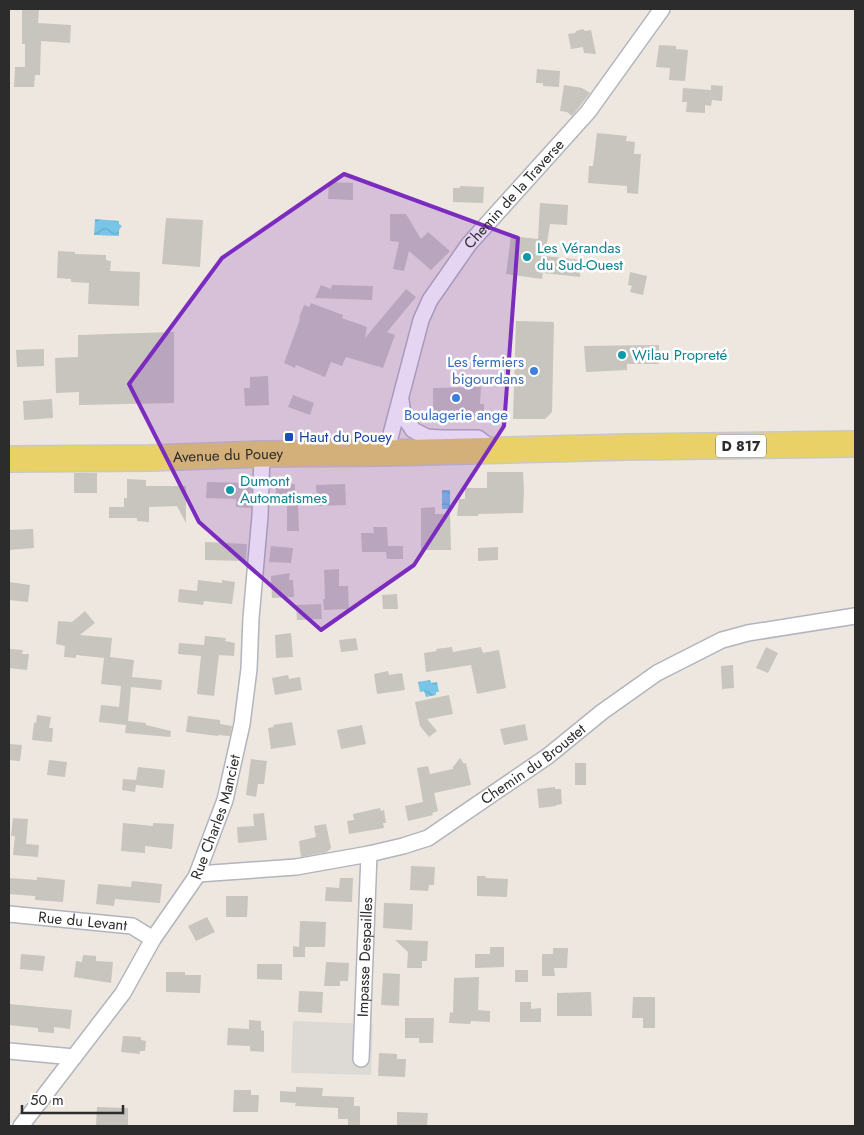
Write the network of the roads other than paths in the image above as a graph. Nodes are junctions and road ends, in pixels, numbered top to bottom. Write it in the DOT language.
graph roads {
  1 [pos="662,9"];
  2 [pos="401,397"];
  3 [pos="855,444"];
  4 [pos="495,451"];
  5 [pos="386,453"];
  6 [pos="262,454"];
  7 [pos="9,459"];
  8 [pos="855,616"];
  9 [pos="369,854"];
  10 [pos="198,874"];
  11 [pos="9,914"];
  12 [pos="153,939"];
  13 [pos="9,1051"];
  14 [pos="74,1057"];
  15 [pos="361,1059"];
  16 [pos="21,1126"];
  1 -- 2 [label="street, Chemin de la Traverse"];
  2 -- 4 [label="street, Chemin de la Traverse"];
  2 -- 5 [label="street, Chemin de la Traverse"];
  3 -- 4 [label="main road, Avenue du Pouey / D 817"];
  4 -- 5 [label="main road, Avenue du Pouey / D 817"];
  5 -- 6 [label="main road, Avenue du Pouey / D 817"];
  6 -- 7 [label="main road, Avenue du Pouey / D 817"];
  6 -- 10 [label="street, Rue Charles Manciet"];
  8 -- 9 [label="street, Chemin du Broustet"];
  9 -- 10 [label="street, Chemin du Broustet"];
  9 -- 15 [label="street, Impasse Despailles"];
  10 -- 12 [label="street, Rue Charles Manciet"];
  11 -- 12 [label="street, Rue du Levant"];
  12 -- 14 [label="street, Rue Charles Manciet"];
  13 -- 14 [label="street"];
  14 -- 16 [label="street, Rue Charles Manciet"];
}
